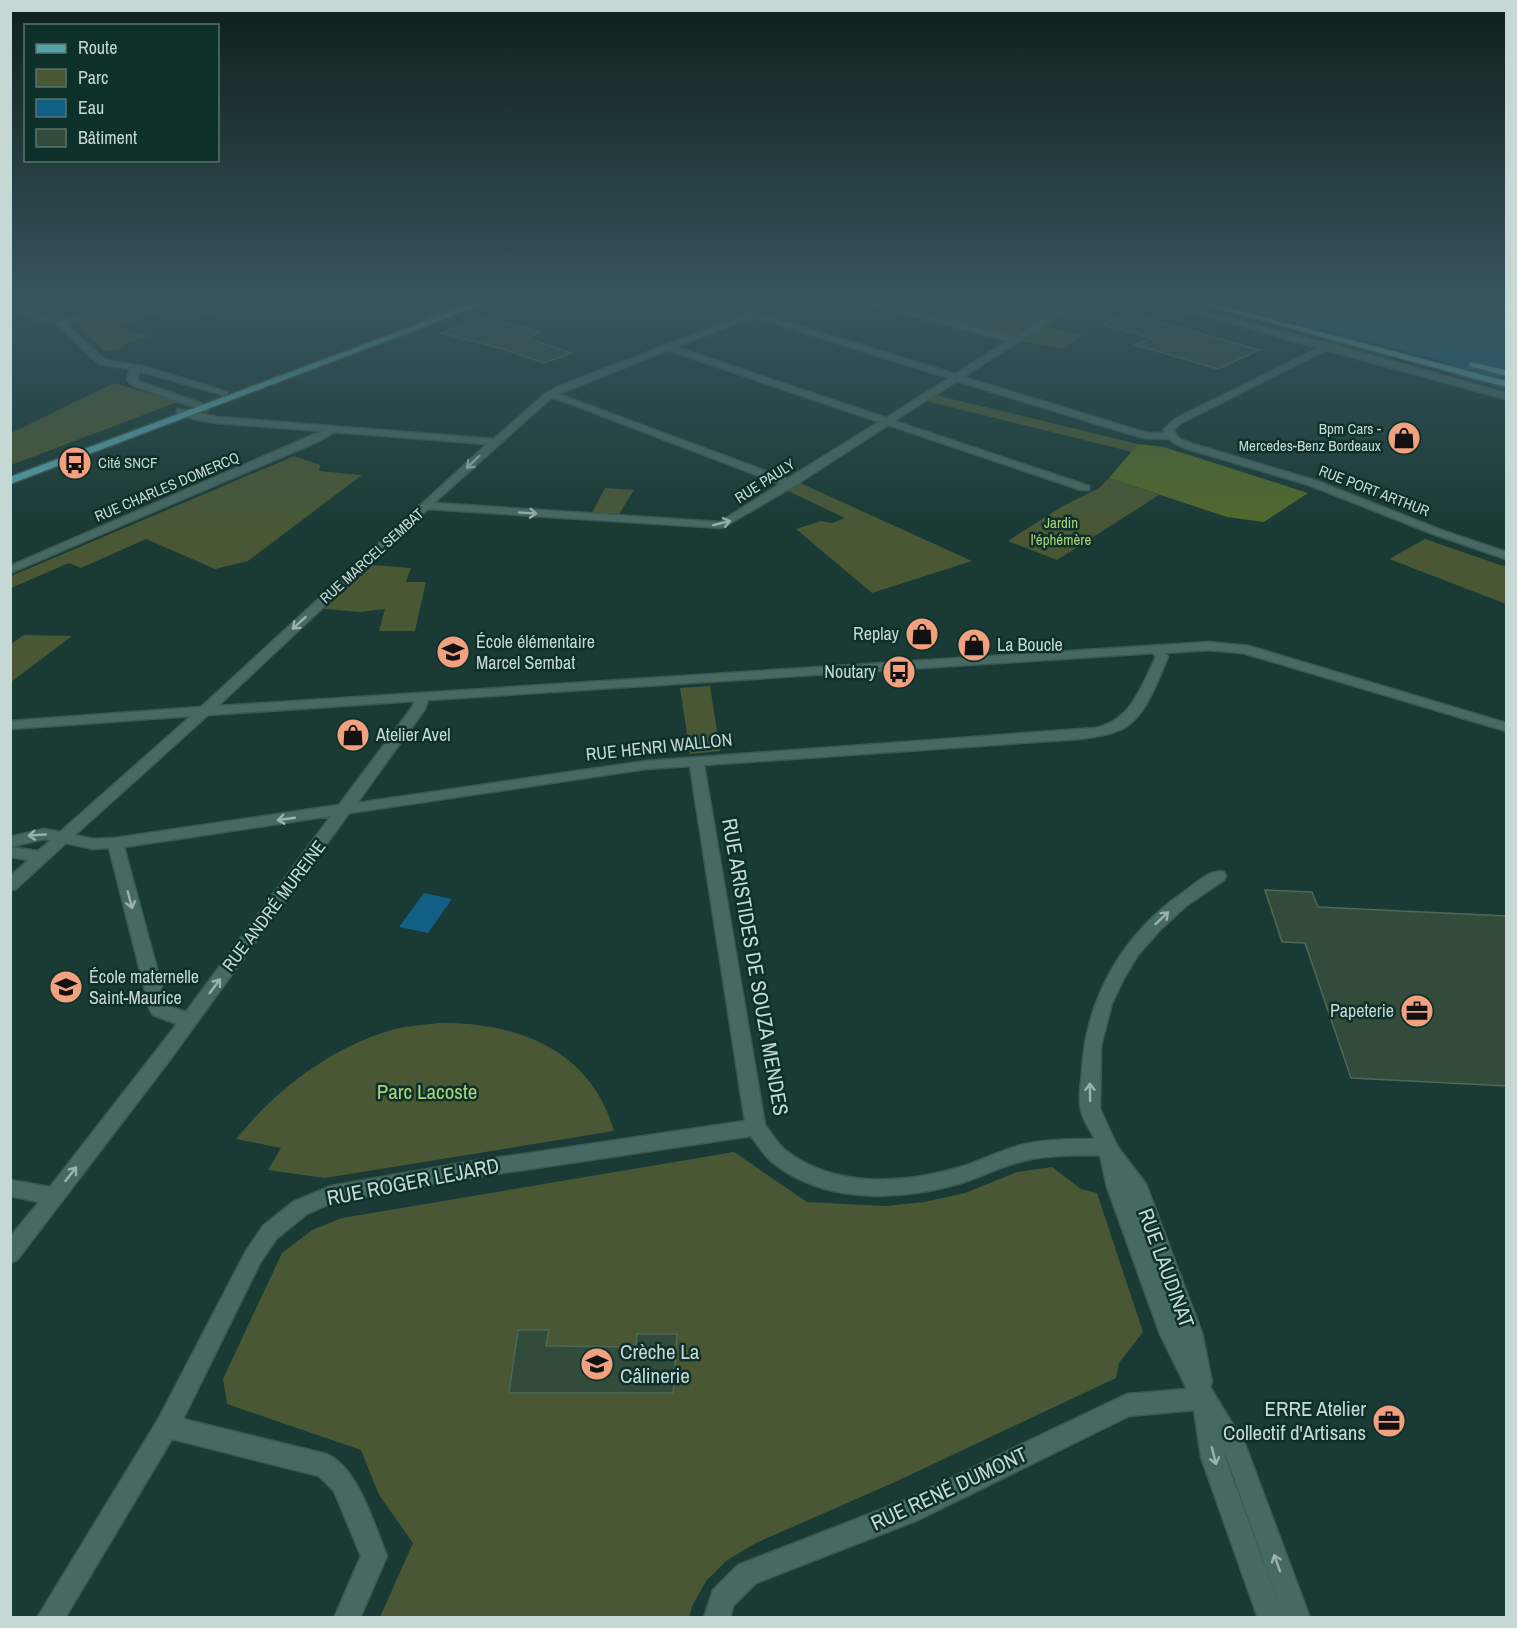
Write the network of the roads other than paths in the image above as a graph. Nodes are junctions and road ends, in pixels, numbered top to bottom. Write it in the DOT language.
graph roads {
  1 [pos="132,379"];
  2 [pos="174,379"];
  3 [pos="264,379"];
  4 [pos="273,379"];
  5 [pos="590,379"];
  6 [pos="763,379"];
  7 [pos="953,379"];
  8 [pos="962,379"];
  9 [pos="1262,379"];
  10 [pos="1445,379"];
  11 [pos="1488,379"];
  12 [pos="1506,384"];
  13 [pos="224,394"];
  14 [pos="549,395"];
  15 [pos="1506,396"];
  16 [pos="200,406"];
  17 [pos="184,412"];
  18 [pos="887,420"];
  19 [pos="333,429"];
  20 [pos="1171,436"];
  21 [pos="495,442"];
  22 [pos="10,475"];
  23 [pos="10,481"];
  24 [pos="789,484"];
  25 [pos="1085,488"];
  26 [pos="427,506"];
  27 [pos="1506,556"];
  28 [pos="10,570"];
  29 [pos="1157,650"];
  30 [pos="422,696"];
  31 [pos="202,712"];
  32 [pos="10,725"];
  33 [pos="1506,727"];
  34 [pos="696,761"];
  35 [pos="344,811"];
  36 [pos="64,838"];
  37 [pos="10,842"];
  38 [pos="115,843"];
  39 [pos="10,852"];
  40 [pos="42,857"];
  41 [pos="1218,876"];
  42 [pos="10,885"];
  43 [pos="190,1019"];
  44 [pos="756,1127"];
  45 [pos="1108,1147"];
  46 [pos="10,1188"];
  47 [pos="54,1196"];
  48 [pos="10,1254"];
  49 [pos="1204,1398"];
  50 [pos="167,1426"];
  51 [pos="50,1617"];
  52 [pos="347,1617"];
  53 [pos="717,1617"];
  54 [pos="1271,1617"];
  55 [pos="1297,1617"];
  1 -- 16 [label="street"];
  2 -- 13 [label="street"];
  3 -- 13 [label="main road"];
  4 -- 16 [label="main road"];
  5 -- 14 [label="street, RUE MARCEL SEMBAT"];
  6 -- 18 [label="street"];
  7 -- 18 [label="street, RUE PAULY"];
  8 -- 20 [label="street"];
  9 -- 20 [label="street"];
  10 -- 15 [label="street"];
  11 -- 12 [label="main road"];
  13 -- 16 [label="main road"];
  14 -- 21 [label="street, RUE MARCEL SEMBAT"];
  14 -- 24 [label="street"];
  16 -- 17 [label="main road"];
  17 -- 19 [label="street"];
  17 -- 22 [label="main road"];
  17 -- 23 [label="main road"];
  18 -- 24 [label="street, RUE PAULY"];
  18 -- 25 [label="street"];
  19 -- 21 [label="street"];
  19 -- 28 [label="street, RUE CHARLES DOMERCQ"];
  20 -- 27 [label="street, RUE PORT ARTHUR"];
  21 -- 26 [label="street, RUE MARCEL SEMBAT, one-way"];
  26 -- 24 [label="street, RUE PAULY, one-way"];
  26 -- 31 [label="street, RUE MARCEL SEMBAT, one-way"];
  29 -- 30 [label="street"];
  29 -- 33 [label="street"];
  29 -- 34 [label="street, RUE HENRI WALLON"];
  30 -- 31 [label="street"];
  30 -- 35 [label="street, RUE ANDRÉ MUREINE"];
  31 -- 32 [label="street"];
  31 -- 36 [label="street, RUE MARCEL SEMBAT"];
  34 -- 35 [label="street, RUE HENRI WALLON"];
  34 -- 44 [label="street, RUE ARISTIDES DE SOUZA MENDES"];
  35 -- 38 [label="street, RUE HENRI WALLON, one-way"];
  43 -- 35 [label="street, RUE ANDRÉ MUREINE, one-way"];
  36 -- 37 [label="street, RUE HENRI WALLON, one-way"];
  36 -- 38 [label="street, RUE HENRI WALLON"];
  36 -- 40 [label="street, RUE MARCEL SEMBAT"];
  38 -- 43 [label="street, one-way"];
  39 -- 40 [label="street"];
  40 -- 42 [label="street, RUE MARCEL SEMBAT"];
  45 -- 41 [label="street, RUE LAUDINAT, one-way"];
  47 -- 43 [label="street, RUE ANDRÉ MUREINE, one-way"];
  44 -- 45 [label="street, RUE ARISTIDES DE SOUZA MENDES"];
  44 -- 50 [label="street, RUE ROGER LEJARD"];
  45 -- 49 [label="street, RUE LAUDINAT"];
  46 -- 47 [label="street"];
  47 -- 48 [label="street, RUE ANDRÉ MUREINE"];
  49 -- 53 [label="street, RUE RENÉ DUMONT"];
  49 -- 54 [label="street, RUE LAUDINAT, one-way"];
  55 -- 49 [label="street, RUE LAUDINAT, one-way"];
  50 -- 51 [label="street, RUE ROGER LEJARD"];
  50 -- 52 [label="street"];
}
